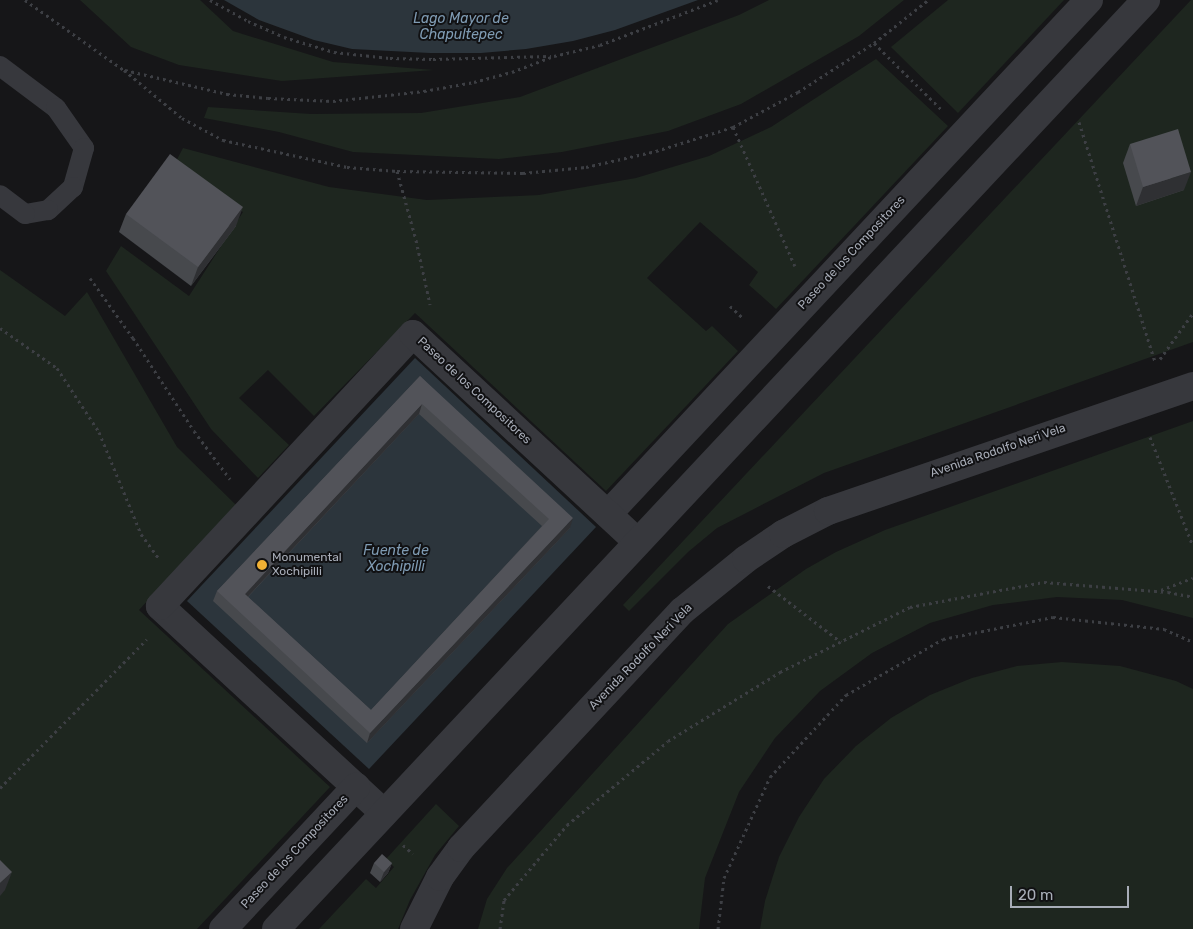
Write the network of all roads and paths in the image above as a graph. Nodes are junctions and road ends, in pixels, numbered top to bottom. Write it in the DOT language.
graph roads {
  1 [pos="25,0"];
  2 [pos="210,0"];
  3 [pos="718,0"];
  4 [pos="928,0"];
  5 [pos="1089,0"];
  6 [pos="1146,0"];
  7 [pos="874,43"];
  8 [pos="554,56"];
  9 [pos="0,66"];
  10 [pos="124,70"];
  11 [pos="1067,83"];
  12 [pos="733,127"];
  13 [pos="965,133"];
  14 [pos="0,195"];
  15 [pos="90,278"];
  16 [pos="810,299"];
  17 [pos="1193,313"];
  18 [pos="0,328"];
  19 [pos="1193,386"];
  20 [pos="1154,448"];
  21 [pos="252,507"];
  22 [pos="608,514"];
  23 [pos="638,542"];
  24 [pos="1193,546"];
  25 [pos="1193,578"];
  26 [pos="180,584"];
  27 [pos="766,584"];
  28 [pos="1158,592"];
  29 [pos="1193,597"];
  30 [pos="170,615"];
  31 [pos="841,642"];
  32 [pos="1193,642"];
  33 [pos="356,786"];
  34 [pos="0,788"];
  35 [pos="380,818"];
  36 [pos="440,877"];
  37 [pos="223,929"];
  38 [pos="276,929"];
  39 [pos="414,929"];
  40 [pos="500,929"];
  41 [pos="718,929"];
  1 -- 10 [label="path"];
  2 -- 8 [label="path"];
  3 -- 8 [label="path"];
  4 -- 7 [label="path"];
  5 -- 13 [label="street, Paseo de los Compositores"];
  6 -- 11 [label="street"];
  7 -- 12 [label="path"];
  7 -- 13 [label="path"];
  8 -- 10 [label="path"];
  9 -- 14 [label="lane"];
  10 -- 12 [label="path"];
  11 -- 17 [label="path"];
  11 -- 23 [label="street"];
  12 -- 16 [label="path"];
  13 -- 16 [label="street, Paseo de los Compositores"];
  15 -- 21 [label="path"];
  16 -- 22 [label="street, Paseo de los Compositores"];
  18 -- 26 [label="path"];
  19 -- 36 [label="street, Avenida Rodolfo Neri Vela"];
  20 -- 24 [label="path"];
  21 -- 22 [label="street, Paseo de los Compositores"];
  21 -- 26 [label="street, Paseo de los Compositores"];
  22 -- 23 [label="street"];
  23 -- 35 [label="street"];
  25 -- 28 [label="path"];
  26 -- 30 [label="street, Paseo de los Compositores"];
  27 -- 31 [label="path"];
  28 -- 29 [label="path"];
  28 -- 31 [label="path"];
  30 -- 33 [label="street, Paseo de los Compositores"];
  30 -- 34 [label="path"];
  31 -- 40 [label="path"];
  32 -- 41 [label="path"];
  33 -- 35 [label="street"];
  33 -- 37 [label="street, Paseo de los Compositores"];
  35 -- 36 [label="path"];
  35 -- 38 [label="street"];
  36 -- 39 [label="street, Avenida Rodolfo Neri Vela"];
}
